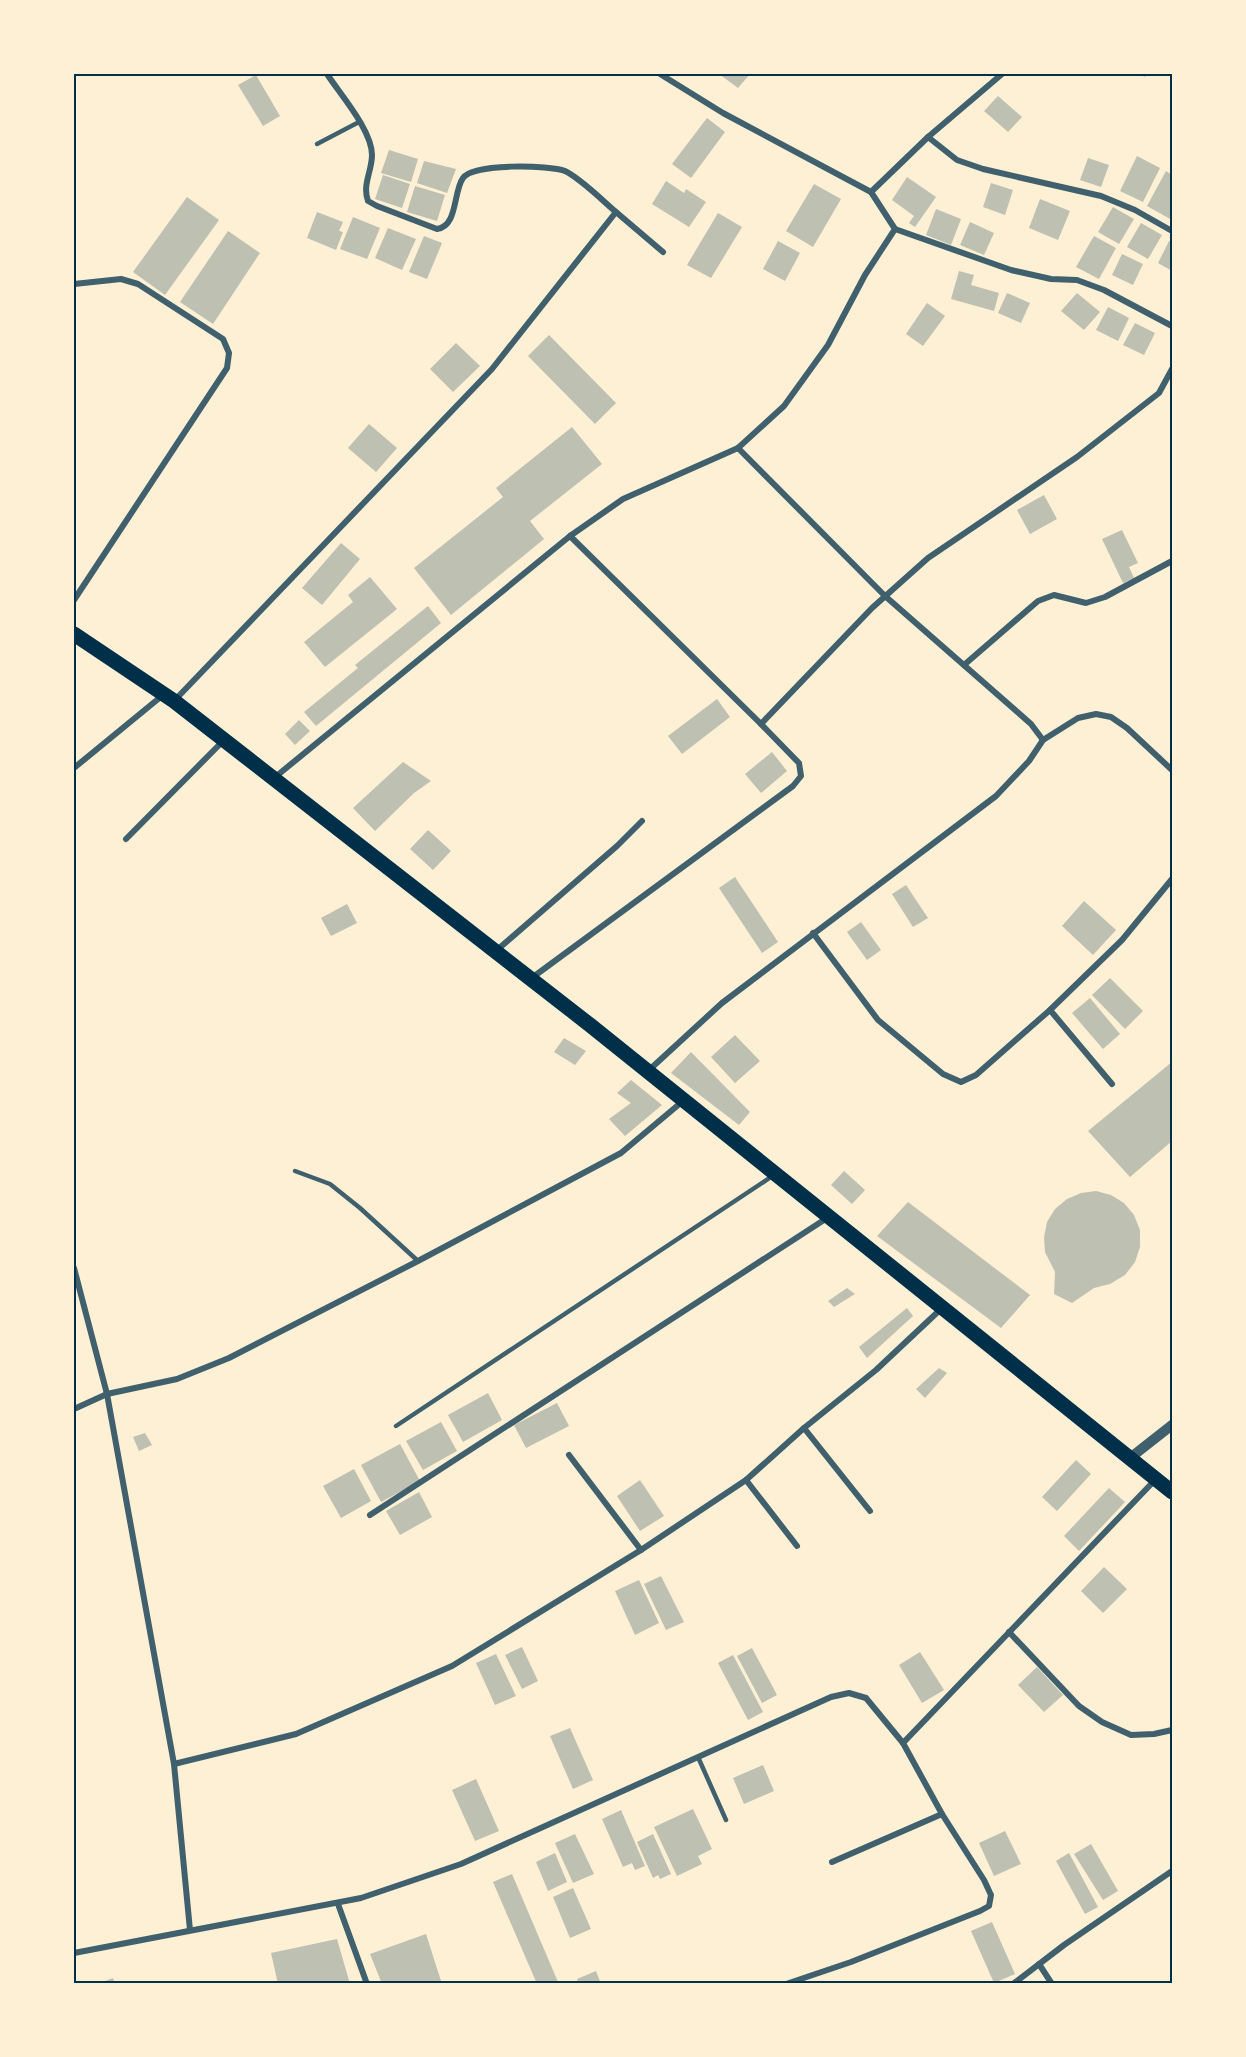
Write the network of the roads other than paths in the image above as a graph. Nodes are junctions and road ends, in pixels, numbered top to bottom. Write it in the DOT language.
graph roads {
  1 [pos="327,74"];
  2 [pos="660,74"];
  3 [pos="1002,74"];
  4 [pos="359,123"];
  5 [pos="928,136"];
  6 [pos="316,144"];
  7 [pos="871,192"];
  8 [pos="616,212"];
  9 [pos="895,230"];
  10 [pos="1173,231"];
  11 [pos="663,252"];
  12 [pos="74,284"];
  13 [pos="1173,326"];
  14 [pos="1173,369"];
  15 [pos="738,448"];
  16 [pos="570,536"];
  17 [pos="1171,565"];
  18 [pos="885,596"];
  19 [pos="74,600"];
  20 [pos="74,634"];
  21 [pos="964,665"];
  22 [pos="169,698"];
  23 [pos="762,724"];
  24 [pos="224,740"];
  25 [pos="1043,740"];
  26 [pos="74,768"];
  27 [pos="1173,770"];
  28 [pos="273,778"];
  29 [pos="642,821"];
  30 [pos="126,839"];
  31 [pos="1173,879"];
  32 [pos="813,933"];
  33 [pos="495,951"];
  34 [pos="531,979"];
  35 [pos="1050,1010"];
  36 [pos="648,1071"];
  37 [pos="1112,1084"];
  38 [pos="683,1100"];
  39 [pos="295,1171"];
  40 [pos="776,1174"];
  41 [pos="829,1216"];
  42 [pos="418,1261"];
  43 [pos="74,1268"];
  44 [pos="942,1307"];
  45 [pos="106,1394"];
  46 [pos="74,1409"];
  47 [pos="1173,1425"];
  48 [pos="396,1426"];
  49 [pos="804,1428"];
  50 [pos="569,1455"];
  51 [pos="1130,1458"];
  52 [pos="1156,1479"];
  53 [pos="746,1480"];
  54 [pos="1173,1492"];
  55 [pos="870,1511"];
  56 [pos="370,1515"];
  57 [pos="796,1546"];
  58 [pos="641,1550"];
  59 [pos="1009,1632"];
  60 [pos="1173,1730"];
  61 [pos="903,1743"];
  62 [pos="698,1757"];
  63 [pos="174,1764"];
  64 [pos="942,1814"];
  65 [pos="726,1820"];
  66 [pos="832,1862"];
  67 [pos="1173,1871"];
  68 [pos="338,1904"];
  69 [pos="190,1930"];
  70 [pos="74,1953"];
  71 [pos="1039,1964"];
  72 [pos="367,1983"];
  73 [pos="786,1983"];
  74 [pos="1013,1983"];
  75 [pos="1052,1983"];
  1 -- 4 [label="street"];
  2 -- 7 [label="street"];
  3 -- 5 [label="street"];
  4 -- 6 [label="lane"];
  4 -- 8 [label="street"];
  5 -- 7 [label="street"];
  5 -- 10 [label="street"];
  7 -- 9 [label="street"];
  8 -- 11 [label="street"];
  8 -- 22 [label="street"];
  9 -- 13 [label="street"];
  9 -- 15 [label="street"];
  12 -- 19 [label="street"];
  14 -- 18 [label="street"];
  15 -- 16 [label="street"];
  15 -- 18 [label="street"];
  16 -- 23 [label="street"];
  16 -- 28 [label="street"];
  17 -- 21 [label="street"];
  18 -- 21 [label="street"];
  18 -- 23 [label="street"];
  20 -- 22 [label="main road"];
  21 -- 25 [label="street"];
  22 -- 24 [label="main road"];
  22 -- 26 [label="street"];
  23 -- 34 [label="street"];
  24 -- 28 [label="main road"];
  24 -- 30 [label="street"];
  25 -- 27 [label="street"];
  25 -- 32 [label="street"];
  28 -- 33 [label="main road"];
  29 -- 33 [label="street"];
  31 -- 35 [label="street"];
  32 -- 35 [label="street"];
  32 -- 36 [label="street"];
  33 -- 34 [label="main road"];
  34 -- 36 [label="main road"];
  35 -- 37 [label="street"];
  36 -- 38 [label="main road"];
  38 -- 40 [label="main road"];
  38 -- 42 [label="street"];
  39 -- 42 [label="lane"];
  40 -- 41 [label="main road"];
  40 -- 48 [label="lane"];
  41 -- 44 [label="main road"];
  41 -- 56 [label="street"];
  42 -- 45 [label="street"];
  43 -- 45 [label="street"];
  44 -- 49 [label="street"];
  44 -- 51 [label="main road"];
  45 -- 46 [label="street"];
  45 -- 63 [label="street"];
  47 -- 51 [label="street"];
  49 -- 53 [label="street"];
  49 -- 55 [label="street"];
  50 -- 58 [label="street"];
  51 -- 52 [label="main road"];
  52 -- 54 [label="main road"];
  52 -- 59 [label="street"];
  53 -- 57 [label="street"];
  53 -- 58 [label="street"];
  58 -- 63 [label="street"];
  59 -- 60 [label="street"];
  59 -- 61 [label="street"];
  61 -- 62 [label="street"];
  61 -- 64 [label="street"];
  62 -- 65 [label="lane"];
  62 -- 68 [label="street"];
  63 -- 69 [label="street"];
  64 -- 66 [label="street"];
  64 -- 73 [label="street"];
  67 -- 71 [label="street"];
  68 -- 69 [label="street"];
  68 -- 72 [label="street"];
  69 -- 70 [label="street"];
  71 -- 74 [label="street"];
  71 -- 75 [label="street"];
}
